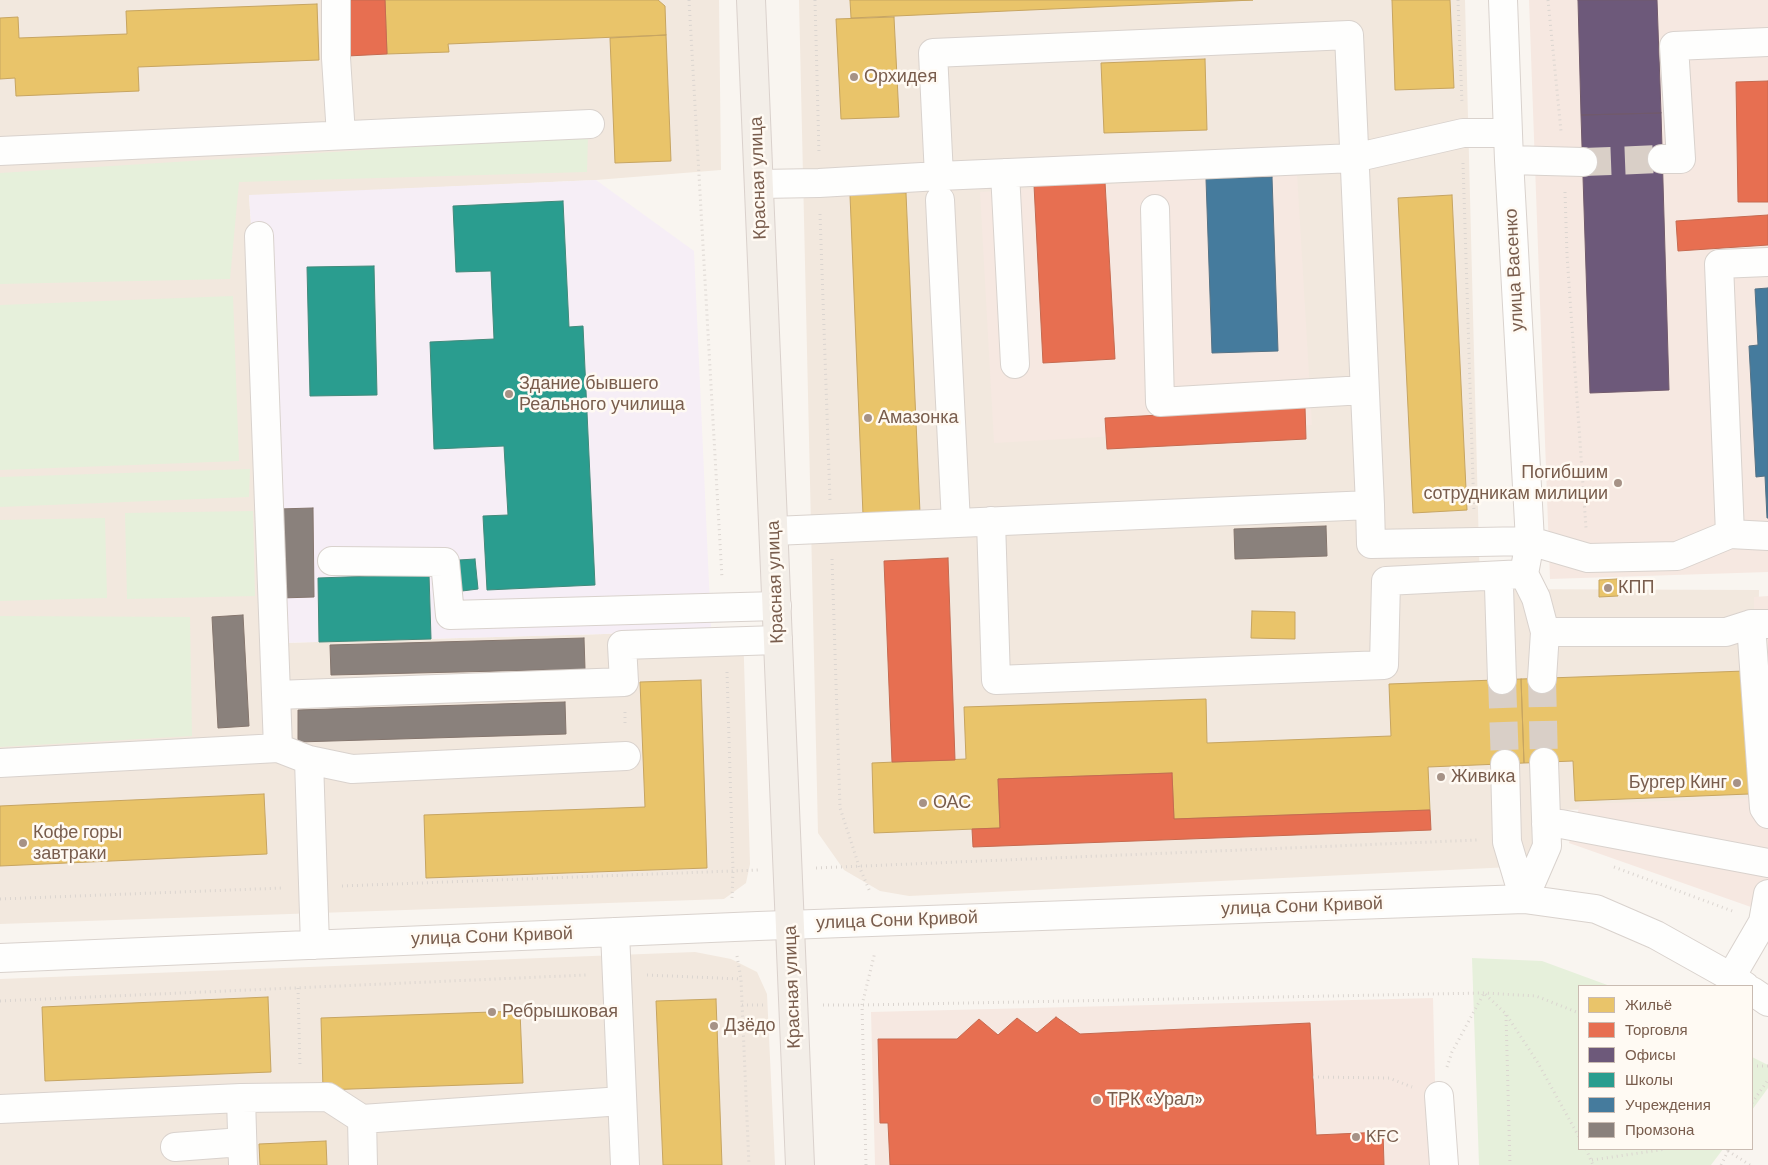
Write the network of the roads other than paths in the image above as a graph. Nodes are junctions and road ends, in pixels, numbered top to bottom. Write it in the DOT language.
graph roads {
  1 [pos="336,0"];
  2 [pos="751,0"];
  3 [pos="1503,0"];
  4 [pos="1768,42"];
  5 [pos="590,124"];
  6 [pos="1508,133"];
  7 [pos="341,135"];
  8 [pos="0,150"];
  9 [pos="1354,158"];
  10 [pos="1662,159"];
  11 [pos="1509,160"];
  12 [pos="1574,162"];
  13 [pos="1005,173"];
  14 [pos="759,184"];
  15 [pos="939,188"];
  16 [pos="1155,209"];
  17 [pos="259,236"];
  18 [pos="1768,262"];
  19 [pos="1015,364"];
  20 [pos="1364,390"];
  21 [pos="1370,504"];
  22 [pos="991,521"];
  23 [pos="956,524"];
  24 [pos="774,531"];
  25 [pos="1730,534"];
  26 [pos="1768,536"];
  27 [pos="1530,541"];
  28 [pos="332,561"];
  29 [pos="1524,574"];
  30 [pos="1499,586"];
  31 [pos="777,606"];
  32 [pos="1760,624"];
  33 [pos="1545,632"];
  34 [pos="778,640"];
  35 [pos="1542,678"];
  36 [pos="1502,680"];
  37 [pos="276,695"];
  38 [pos="278,748"];
  39 [pos="626,756"];
  40 [pos="309,760"];
  41 [pos="1544,762"];
  42 [pos="0,763"];
  43 [pos="1505,764"];
  44 [pos="1768,814"];
  45 [pos="1546,824"];
  46 [pos="1768,862"];
  47 [pos="1768,894"];
  48 [pos="1524,899"];
  49 [pos="790,924"];
  50 [pos="615,932"];
  51 [pos="315,944"];
  52 [pos="0,958"];
  53 [pos="1742,985"];
  54 [pos="1753,992"];
  55 [pos="1768,1002"];
  56 [pos="1439,1096"];
  57 [pos="241,1098"];
  58 [pos="622,1101"];
  59 [pos="0,1109"];
  60 [pos="362,1118"];
  61 [pos="175,1147"];
  62 [pos="242,1154"];
  63 [pos="363,1165"];
  64 [pos="625,1165"];
  65 [pos="800,1165"];
  66 [pos="1444,1165"];
  1 -- 7 [label="street"];
  2 -- 14 [label="main road, Красная улица"];
  3 -- 6 [label="street, улица Васенко"];
  4 -- 10 [label="street"];
  5 -- 7 [label="street"];
  6 -- 9 [label="street"];
  6 -- 11 [label="street, улица Васенко"];
  7 -- 8 [label="street"];
  9 -- 13 [label="street"];
  9 -- 15 [label="street"];
  9 -- 20 [label="street"];
  11 -- 12 [label="street"];
  11 -- 27 [label="street, улица Васенко"];
  13 -- 15 [label="street"];
  13 -- 19 [label="street"];
  14 -- 15 [label="street"];
  14 -- 24 [label="main road, Красная улица"];
  15 -- 23 [label="street"];
  16 -- 20 [label="street"];
  17 -- 37 [label="street"];
  18 -- 25 [label="street"];
  20 -- 21 [label="street"];
  21 -- 22 [label="street"];
  21 -- 27 [label="street"];
  22 -- 23 [label="street"];
  22 -- 29 [label="street"];
  23 -- 24 [label="street"];
  24 -- 31 [label="main road, Красная улица"];
  25 -- 26 [label="street"];
  25 -- 27 [label="street"];
  27 -- 29 [label="street, улица Васенко"];
  28 -- 31 [label="street"];
  29 -- 33 [label="street"];
  30 -- 36 [label="street"];
  31 -- 34 [label="main road, Красная улица"];
  32 -- 33 [label="street"];
  32 -- 44 [label="street"];
  33 -- 35 [label="street"];
  34 -- 37 [label="street"];
  34 -- 49 [label="main road, Красная улица"];
  37 -- 38 [label="street"];
  38 -- 40 [label="street"];
  38 -- 42 [label="street"];
  39 -- 40 [label="street"];
  40 -- 51 [label="street"];
  41 -- 45 [label="street"];
  43 -- 48 [label="street"];
  45 -- 46 [label="street"];
  45 -- 48 [label="street"];
  47 -- 53 [label="street"];
  48 -- 49 [label="street, улица Сони Кривой"];
  48 -- 53 [label="street, улица Сони Кривой"];
  49 -- 50 [label="street, улица Сони Кривой"];
  49 -- 65 [label="main road, Красная улица"];
  50 -- 51 [label="street, улица Сони Кривой"];
  50 -- 58 [label="street"];
  51 -- 52 [label="street, улица Сони Кривой"];
  54 -- 55 [label="street, улица Сони Кривой"];
  56 -- 66 [label="street"];
  57 -- 59 [label="street"];
  57 -- 60 [label="street"];
  57 -- 62 [label="street"];
  58 -- 60 [label="street"];
  58 -- 64 [label="street"];
  60 -- 63 [label="street"];
  61 -- 62 [label="street"];
}
